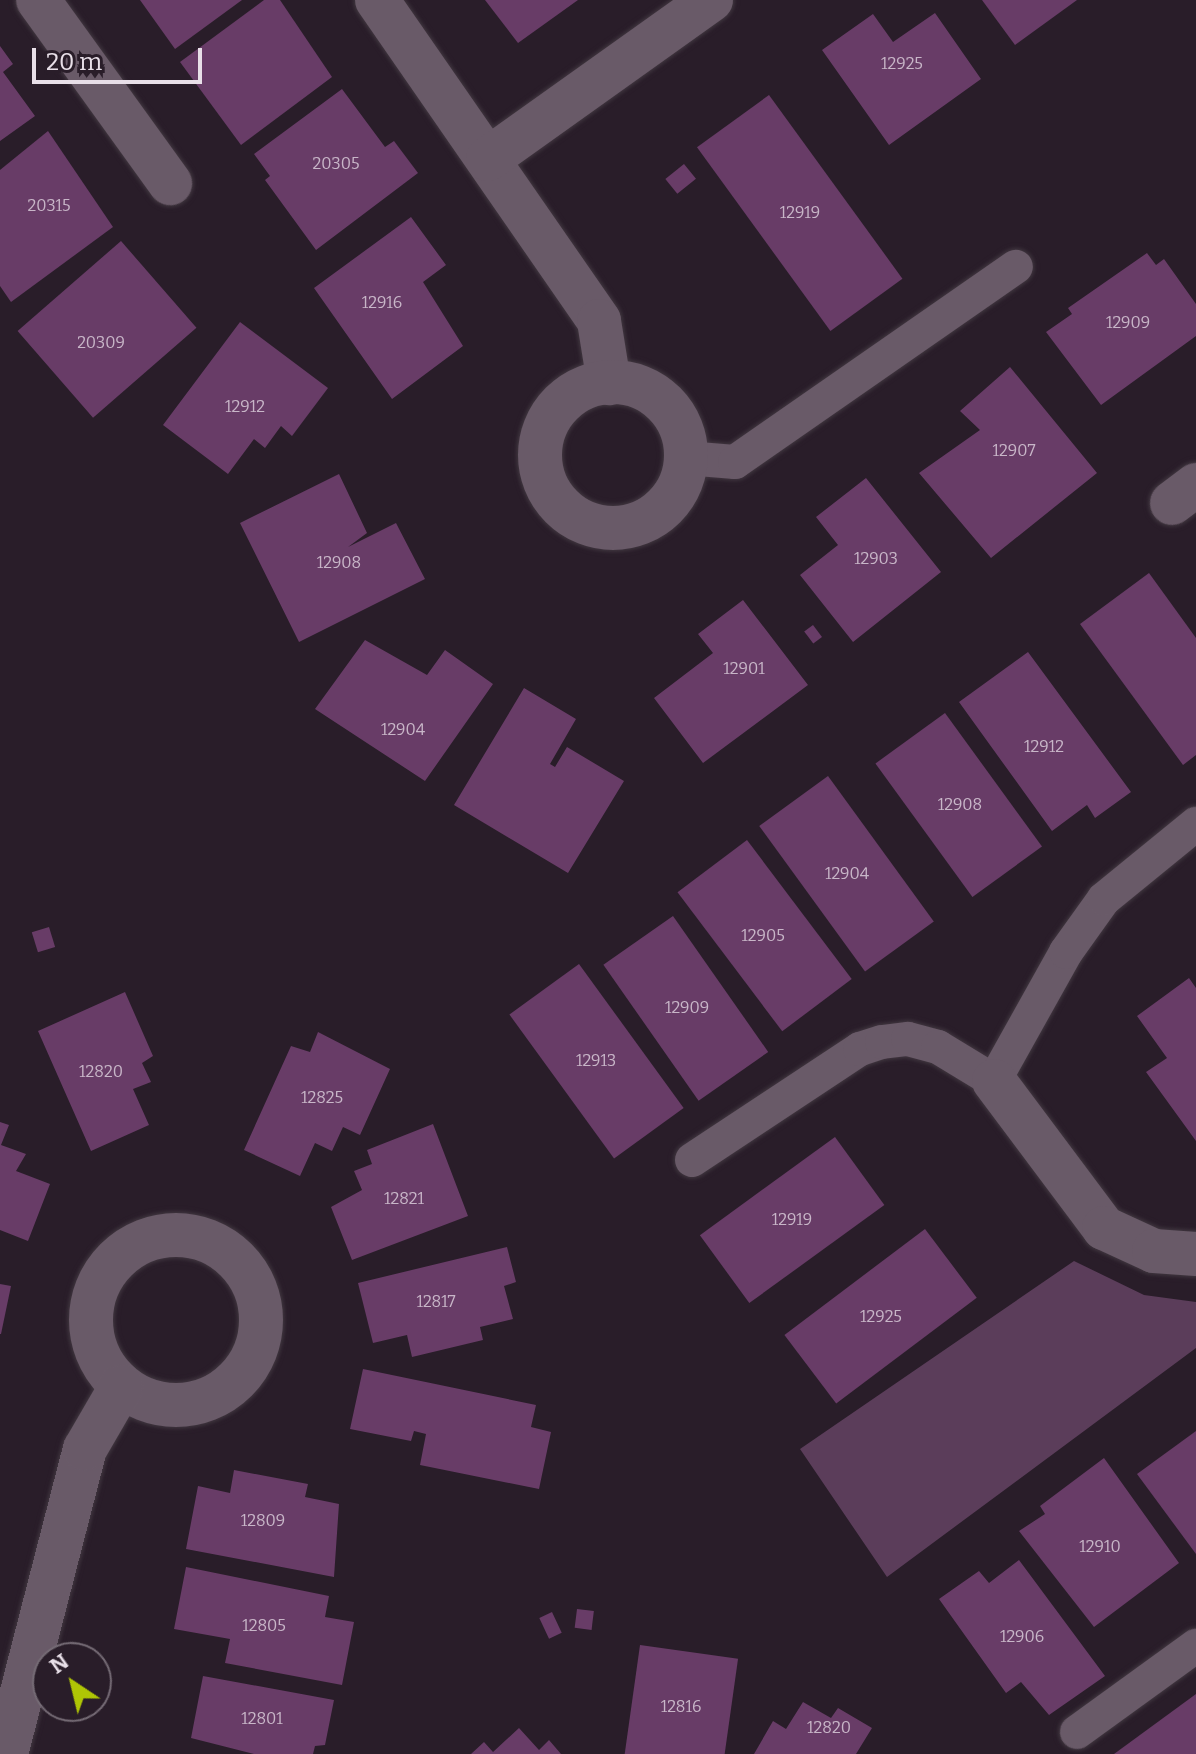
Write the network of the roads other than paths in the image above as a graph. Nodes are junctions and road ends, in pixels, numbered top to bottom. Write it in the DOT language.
graph roads {
  1 [pos="38,0"];
  2 [pos="377,0"];
  3 [pos="711,0"];
  4 [pos="488,159"];
  5 [pos="170,183"];
  6 [pos="1016,267"];
  7 [pos="609,383"];
  8 [pos="686,458"];
  9 [pos="1196,824"];
  10 [pos="994,1081"];
  11 [pos="692,1160"];
  12 [pos="1196,1254"];
  13 [pos="121,1387"];
  14 [pos="1196,1646"];
  15 [pos="1077,1732"];
  16 [pos="6,1754"];
  1 -- 5 [label="street"];
  2 -- 4 [label="street"];
  3 -- 4 [label="street"];
  4 -- 7 [label="street"];
  6 -- 8 [label="lane"];
  7 -- 8 [label="street"];
  7 -- 8 [label="street"];
  9 -- 10 [label="lane"];
  10 -- 11 [label="lane"];
  10 -- 12 [label="street"];
  13 -- 16 [label="street"];
  14 -- 15 [label="lane"];
}
